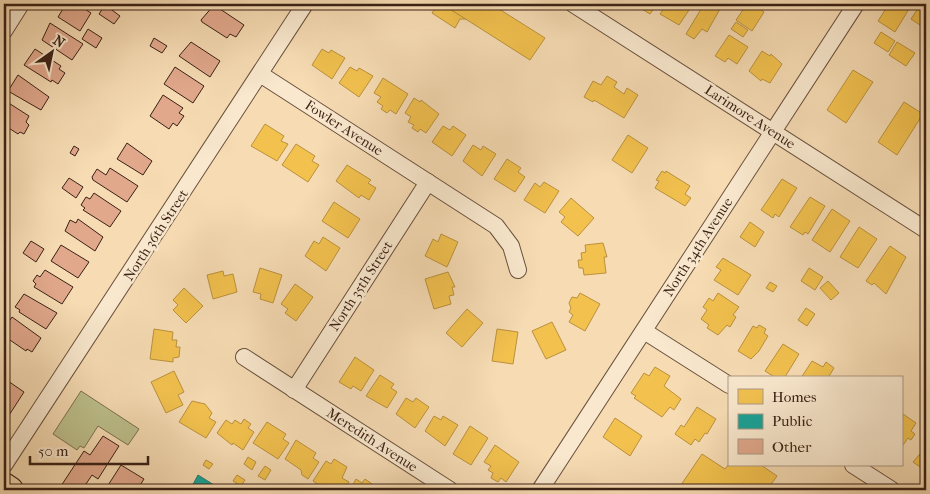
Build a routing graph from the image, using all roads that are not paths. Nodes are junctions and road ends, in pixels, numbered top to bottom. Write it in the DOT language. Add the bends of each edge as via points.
graph roads {
  1 [pos="21,4"];
  2 [pos="305,4"];
  3 [pos="573,4"];
  4 [pos="856,4"];
  5 [pos="4,31"];
  6 [pos="260,74"];
  7 [pos="773,132"];
  8 [pos="428,182"];
  9 [pos="926,230"];
  10 [pos="518,270"];
  11 [pos="644,331"];
  12 [pos="244,357"];
  13 [pos="728,384"];
  14 [pos="294,390"];
  15 [pos="4,465"];
  16 [pos="855,466"];
  17 [pos="4,486"];
  18 [pos="10,490"];
  19 [pos="450,490"];
  20 [pos="540,490"];
  21 [pos="892,490"];
  1 -- 5 [label="street"];
  2 -- 6 [label="street, North 36th Street"];
  3 -- 7 [label="street, Larimore Avenue"];
  4 -- 7 [label="street, North 34th Avenue"];
  6 -- 8 [label="street, Fowler Avenue"];
  6 -- 15 [label="street, North 36th Street"];
  7 -- 9 [label="street, Larimore Avenue"];
  7 -- 11 [label="street, North 34th Avenue"];
  8 -- 10 [label="street, Fowler Avenue" via="496,226 511,246"];
  8 -- 14 [label="street, North 35th Street"];
  11 -- 13 [label="street"];
  11 -- 20 [label="street, North 34th Avenue"];
  12 -- 14 [label="street, Meredith Avenue"];
  14 -- 19 [label="street, Meredith Avenue"];
  16 -- 21 [label="street"];
  17 -- 18 [label="main road"];
}
